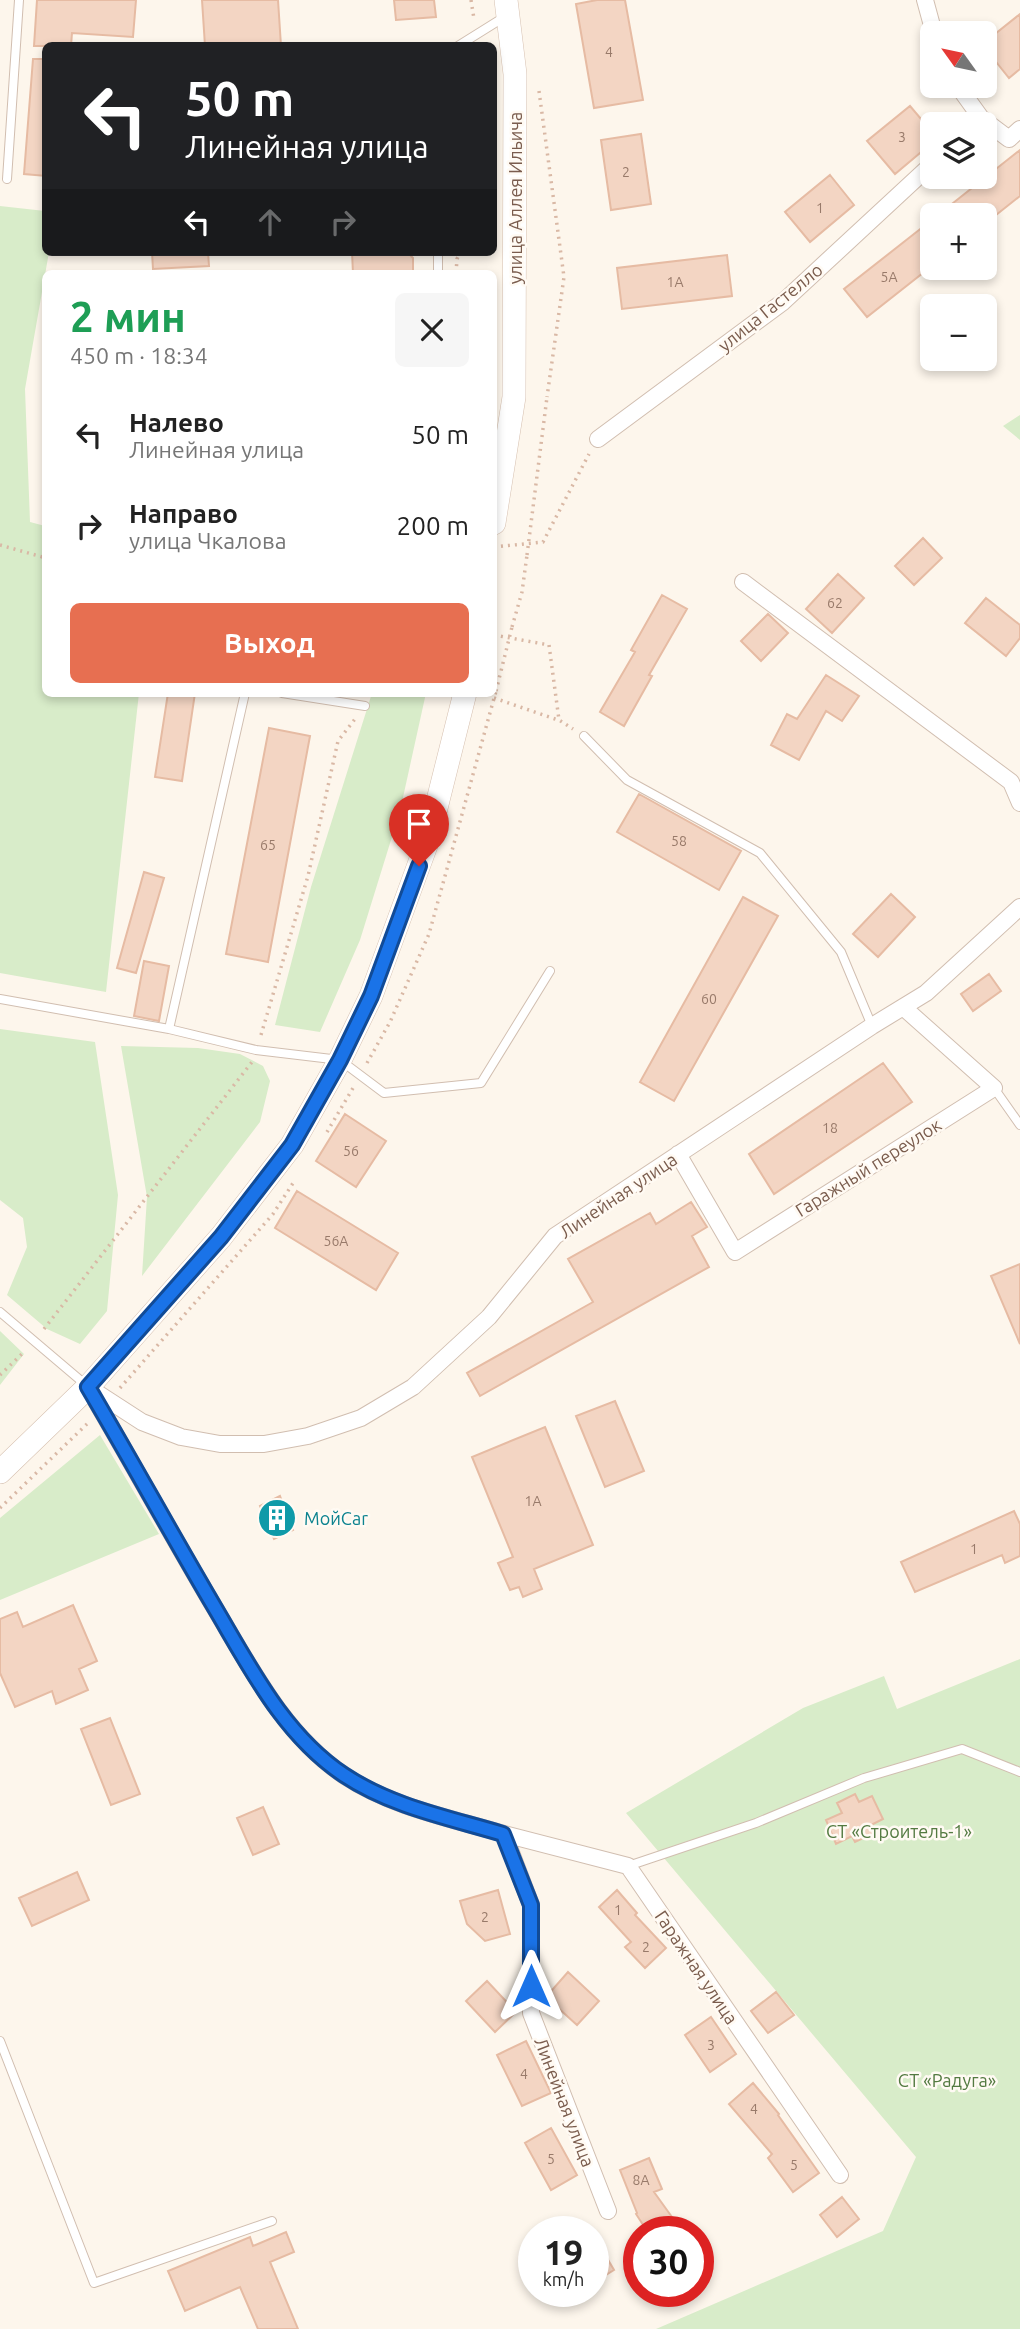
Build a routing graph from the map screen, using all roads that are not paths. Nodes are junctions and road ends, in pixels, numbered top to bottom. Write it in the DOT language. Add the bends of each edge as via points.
graph roads {
  1 [pos="19,0"];
  2 [pos="925,0"];
  3 [pos="507,7"];
  4 [pos="930,21"];
  5 [pos="463,42"];
  6 [pos="1020,129"];
  7 [pos="997,132"];
  8 [pos="920,175"];
  9 [pos="7,178"];
  10 [pos="598,439"];
  11 [pos="497,504"];
  12 [pos="743,582"];
  13 [pos="244,697"];
  14 [pos="308,697"];
  15 [pos="464,697"];
  16 [pos="365,706"];
  17 [pos="583,736"];
  18 [pos="1020,803"];
  19 [pos="1020,907"];
  20 [pos="550,971"];
  21 [pos="0,999"];
  22 [pos="903,1007"];
  23 [pos="872,1026"];
  24 [pos="169,1029"];
  25 [pos="340,1060"];
  26 [pos="994,1088"];
  27 [pos="1020,1125"];
  28 [pos="678,1154"];
  29 [pos="0,1312"];
  30 [pos="88,1387"];
  31 [pos="0,1472"];
  32 [pos="1020,1772"];
  33 [pos="503,1834"];
  34 [pos="628,1866"];
  35 [pos="0,2041"];
  36 [pos="839,2175"];
  37 [pos="608,2211"];
  38 [pos="272,2221"];
  1 -- 9 [label="lane"];
  2 -- 4 [label="street"];
  3 -- 5 [label="lane"];
  3 -- 11 [label="main road, улица Аллея Ильича" via="515,74 514,397"];
  6 -- 7 [label="street" via="1009,139"];
  8 -- 10 [label="street, улица Гастелло" via="783,302"];
  12 -- 18 [label="street" via="1011,782"];
  13 -- 24 [label="lane"];
  14 -- 16 [label="lane"];
  15 -- 25 [label="main road" via="429,840 371,996"];
  17 -- 23 [label="lane" via="627,780 760,853 841,952"];
  19 -- 22 [label="street, Линейная улица" via="926,993"];
  20 -- 25 [label="lane" via="481,1083 384,1093"];
  21 -- 24 [label="lane"];
  22 -- 23 [label="street, Линейная улица"];
  22 -- 26 [label="street"];
  23 -- 28 [label="street, Линейная улица"];
  24 -- 25 [label="lane" via="256,1050"];
  25 -- 30 [label="main road" via="292,1145 221,1237"];
  26 -- 27 [label="lane"];
  26 -- 28 [label="street, Гаражный переулок" via="735,1252"];
  28 -- 30 [label="street, Линейная улица" via="555,1236 489,1317 414,1387 361,1418 308,1436 264,1444 220,1444 181,1437 142,1422"];
  29 -- 30 [label="lane"];
  30 -- 31 [label="main road"];
  30 -- 33 [label="street" via="245,1659 287,1723 312,1751 383,1796"];
  32 -- 34 [label="lane" via="962,1749 864,1778 756,1823"];
  33 -- 34 [label="street"];
  33 -- 37 [label="street, Линейная улица" via="531,1905 531,2013"];
  34 -- 36 [label="street, Гаражная улица"];
  35 -- 38 [label="lane" via="94,2283"];
}
